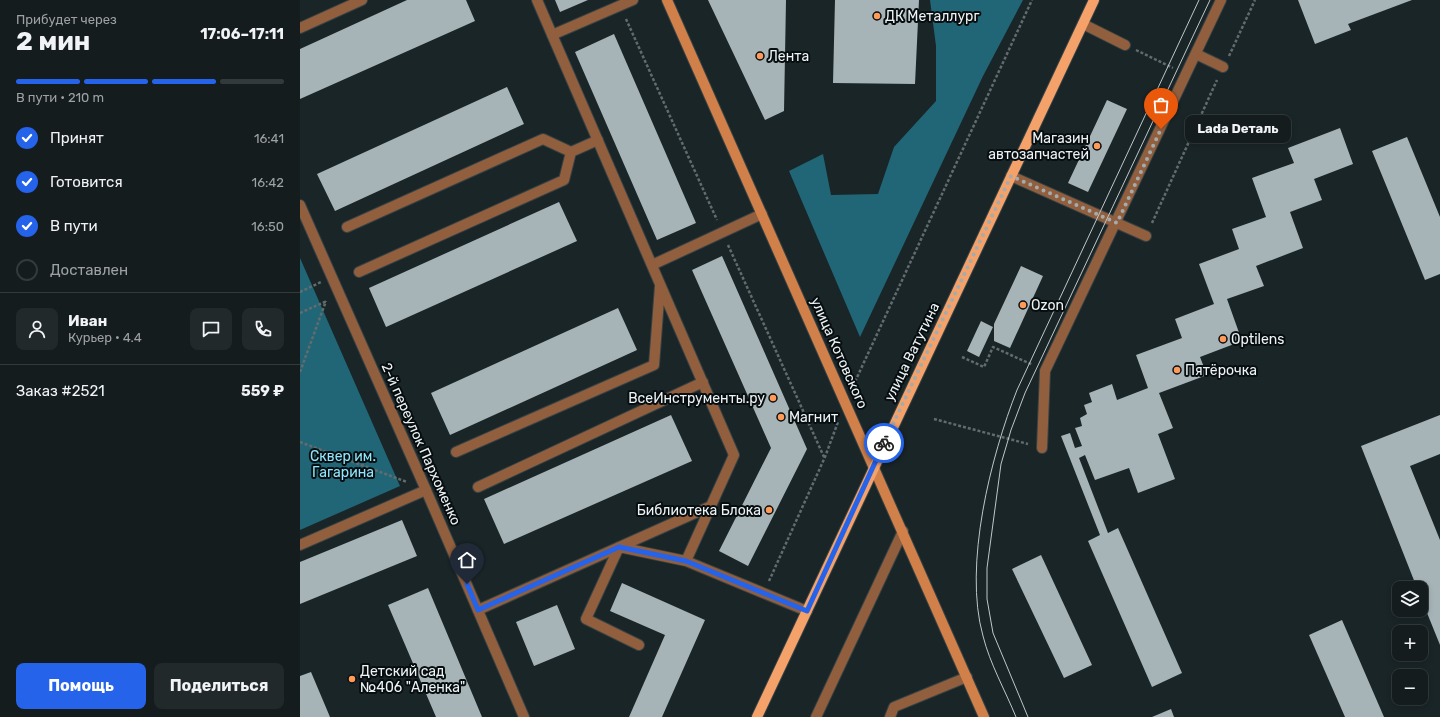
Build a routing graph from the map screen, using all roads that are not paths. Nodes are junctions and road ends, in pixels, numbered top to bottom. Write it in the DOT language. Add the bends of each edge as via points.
graph roads {
  1 [pos="362,0"];
  2 [pos="537,0"];
  3 [pos="633,0"];
  4 [pos="668,0"];
  5 [pos="1094,0"];
  6 [pos="1221,0"];
  7 [pos="1083,24"];
  8 [pos="300,28"];
  9 [pos="552,35"];
  10 [pos="1125,45"];
  11 [pos="1196,54"];
  12 [pos="1224,67"];
  13 [pos="598,140"];
  14 [pos="570,152"];
  15 [pos="1011,176"];
  16 [pos="300,205"];
  17 [pos="762,214"];
  18 [pos="1117,223"];
  19 [pos="347,227"];
  20 [pos="1146,236"];
  21 [pos="652,265"];
  22 [pos="359,272"];
  23 [pos="660,284"];
  24 [pos="702,382"];
  25 [pos="1042,448"];
  26 [pos="456,452"];
  27 [pos="874,465"];
  28 [pos="478,487"];
  29 [pos="426,490"];
  30 [pos="711,506"];
  31 [pos="902,531"];
  32 [pos="300,544"];
  33 [pos="619,547"];
  34 [pos="686,561"];
  35 [pos="478,610"];
  36 [pos="807,611"];
  37 [pos="639,645"];
  38 [pos="967,677"];
  39 [pos="524,717"];
  40 [pos="757,717"];
  41 [pos="816,717"];
  42 [pos="890,717"];
  43 [pos="984,717"];
  1 -- 8 [label="street"];
  2 -- 9 [label="street"];
  3 -- 9 [label="street"];
  4 -- 17 [label="main road, улица Котовского"];
  5 -- 7 [label="main road, улица Ватутина"];
  6 -- 11 [label="street"];
  7 -- 10 [label="street"];
  7 -- 15 [label="main road, улица Ватутина"];
  9 -- 13 [label="street"];
  11 -- 12 [label="street"];
  11 -- 18 [label="street"];
  13 -- 14 [label="street"];
  13 -- 21 [label="street"];
  14 -- 19 [label="street" via="543,139"];
  14 -- 22 [label="street" via="564,180"];
  15 -- 18 [label="street"];
  15 -- 27 [label="main road, улица Ватутина"];
  16 -- 29 [label="street, 2-й переулок Пархоменко"];
  17 -- 21 [label="street"];
  17 -- 27 [label="main road, улица Котовского"];
  18 -- 20 [label="street"];
  18 -- 25 [label="street" via="1045,371"];
  21 -- 23 [label="street"];
  23 -- 24 [label="street"];
  23 -- 26 [label="street" via="654,364"];
  24 -- 28 [label="street"];
  24 -- 30 [label="street" via="734,455"];
  27 -- 31 [label="main road, улица Котовского"];
  27 -- 36 [label="main road, улица Ватутина"];
  29 -- 32 [label="street"];
  29 -- 35 [label="street, 2-й переулок Пархоменко"];
  30 -- 33 [label="street"];
  30 -- 34 [label="street"];
  31 -- 38 [label="main road, улица Котовского"];
  31 -- 41 [label="street"];
  33 -- 34 [label="street"];
  33 -- 35 [label="street"];
  33 -- 37 [label="street" via="586,619"];
  34 -- 36 [label="street"];
  35 -- 39 [label="street, 2-й переулок Пархоменко"];
  36 -- 40 [label="main road, улица Ватутина"];
  38 -- 42 [label="street" via="894,707"];
  38 -- 43 [label="main road, улица Котовского"];
}
